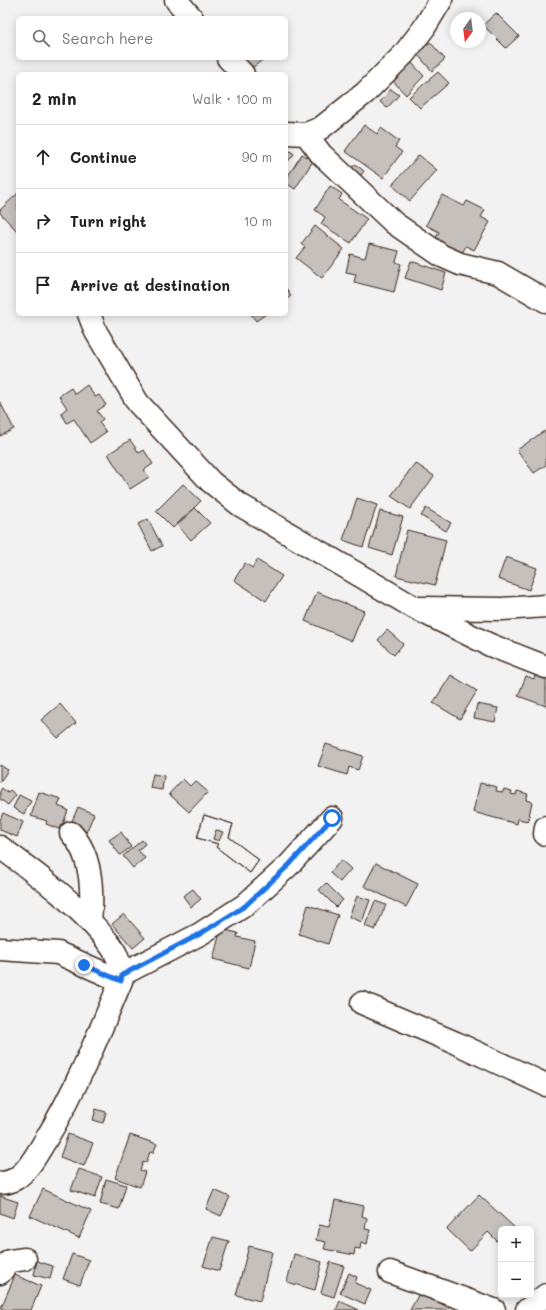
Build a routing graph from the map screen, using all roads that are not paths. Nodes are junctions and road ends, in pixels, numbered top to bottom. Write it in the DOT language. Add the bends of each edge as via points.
graph roads {
  1 [pos="176,0"];
  2 [pos="441,0"];
  3 [pos="190,16"];
  4 [pos="230,60"];
  5 [pos="241,72"];
  6 [pos="296,134"];
  7 [pos="546,301"];
  8 [pos="90,316"];
  9 [pos="546,606"];
  10 [pos="415,608"];
  11 [pos="546,666"];
  12 [pos="332,818"];
  13 [pos="71,833"];
  14 [pos="0,847"];
  15 [pos="90,922"];
  16 [pos="0,949"];
  17 [pos="121,978"];
  18 [pos="362,1003"];
  19 [pos="546,1085"];
  20 [pos="0,1183"];
  21 [pos="25,1259"];
  22 [pos="390,1272"];
  23 [pos="0,1273"];
  24 [pos="546,1296"];
  25 [pos="494,1310"];
  26 [pos="527,1310"];
  1 -- 3 [label="street"];
  2 -- 6 [label="street" via="420,33 389,71 321,128"];
  4 -- 5 [label="street"];
  6 -- 7 [label="street" via="321,154 394,223 442,256 460,264 498,273"];
  8 -- 10 [label="street" via="96,332 138,403 211,482 240,505"];
  9 -- 10 [label="street" via="502,609"];
  10 -- 11 [label="street" via="490,645"];
  12 -- 17 [label="street" via="289,865 245,906"];
  13 -- 15 [label="street" via="83,851 90,873"];
  14 -- 15 [label="street"];
  15 -- 17 [label="street" via="112,947"];
  16 -- 17 [label="street" via="58,953"];
  17 -- 20 [label="street" via="88,1060 34,1159 15,1179"];
  18 -- 19 [label="street"];
  21 -- 23 [label="street" via="10,1261"];
  22 -- 25 [label="street"];
  24 -- 26 [label="street"];
}
